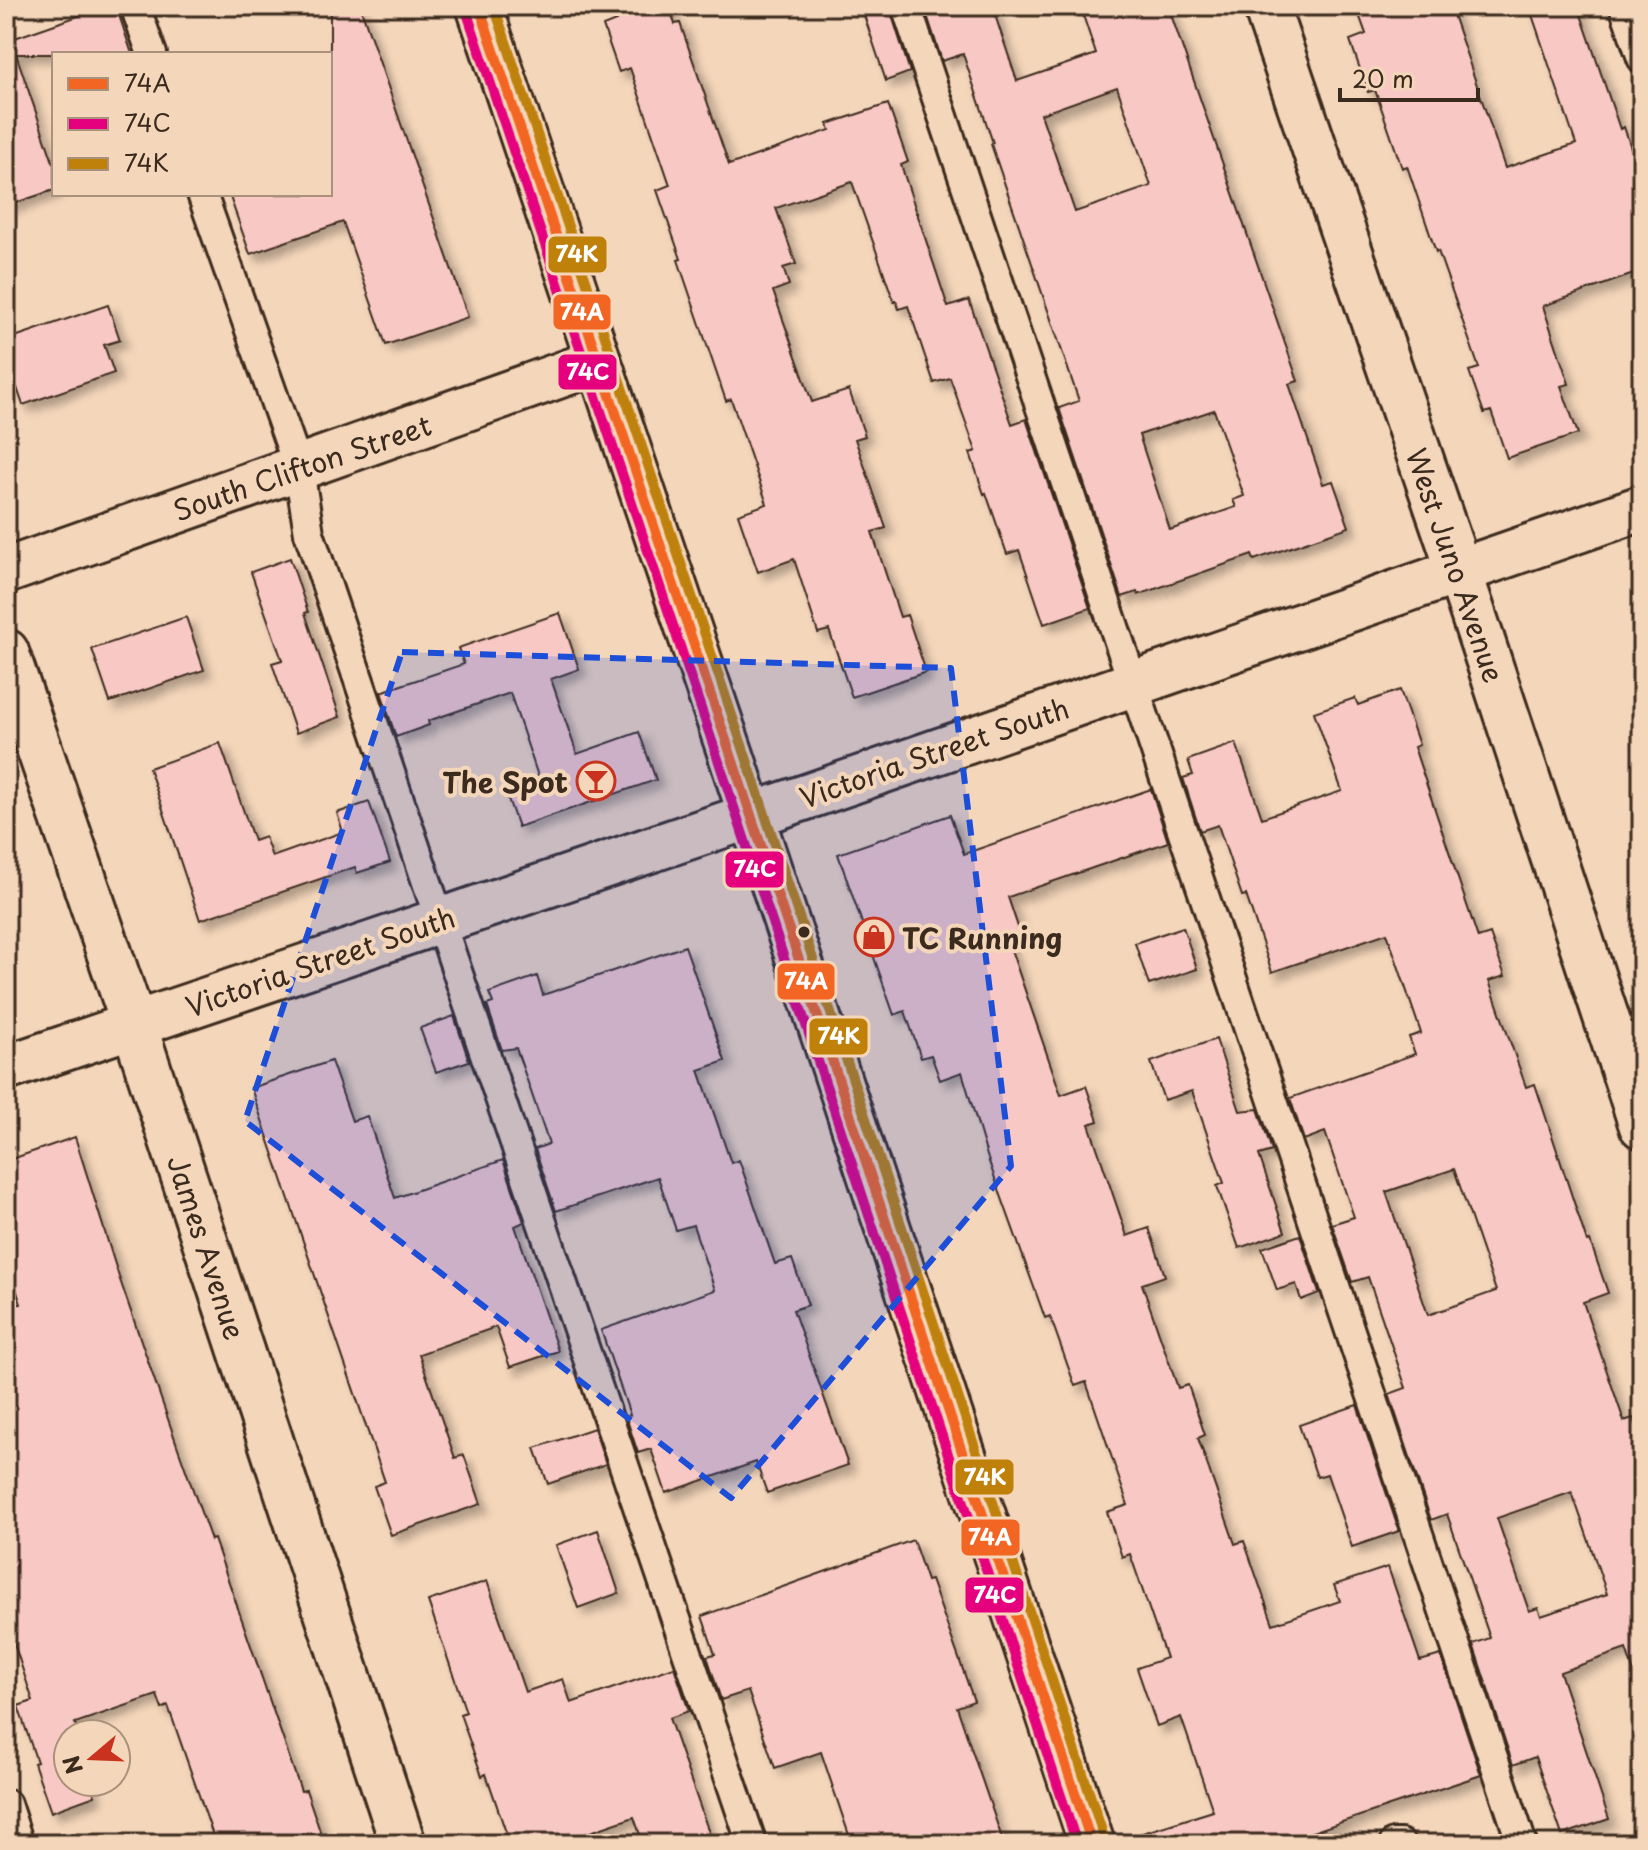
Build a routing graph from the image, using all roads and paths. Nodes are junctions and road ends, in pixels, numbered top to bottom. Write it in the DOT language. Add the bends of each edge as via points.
graph roads {
  1 [pos="135,6"];
  2 [pos="479,6"];
  3 [pos="906,6"];
  4 [pos="1266,6"];
  5 [pos="1624,6"];
  6 [pos="151,52"];
  7 [pos="1642,58"];
  8 [pos="203,196"];
  9 [pos="597,362"];
  10 [pos="299,469"];
  11 [pos="1642,508"];
  12 [pos="6,571"];
  13 [pos="1459,571"];
  14 [pos="6,652"];
  15 [pos="1133,683"];
  16 [pos="751,815"];
  17 [pos="441,920"];
  18 [pos="134,1025"];
  19 [pos="6,1068"];
  20 [pos="1642,1126"];
  21 [pos="6,1804"];
  22 [pos="19,1844"];
  23 [pos="403,1844"];
  24 [pos="752,1844"];
  25 [pos="1092,1844"];
  26 [pos="1522,1844"];
  1 -- 6 [label="lane"];
  2 -- 9 [label="street"];
  3 -- 15 [label="lane"];
  4 -- 13 [label="street, West Juno Avenue"];
  5 -- 7 [label="lane"];
  8 -- 10 [label="lane"];
  9 -- 10 [label="street, South Clifton Street"];
  9 -- 16 [label="street"];
  10 -- 12 [label="street, South Clifton Street"];
  10 -- 17 [label="lane" via="309,533"];
  11 -- 13 [label="street, Victoria Street South"];
  13 -- 15 [label="street, Victoria Street South"];
  13 -- 20 [label="street, West Juno Avenue"];
  14 -- 18 [label="street, James Avenue"];
  15 -- 16 [label="street, Victoria Street South"];
  15 -- 26 [label="lane"];
  16 -- 17 [label="street, Victoria Street South"];
  16 -- 25 [label="street"];
  17 -- 18 [label="street, Victoria Street South"];
  17 -- 24 [label="lane"];
  18 -- 19 [label="street, Victoria Street South"];
  18 -- 23 [label="street, James Avenue"];
  21 -- 22 [label="lane"];
}
